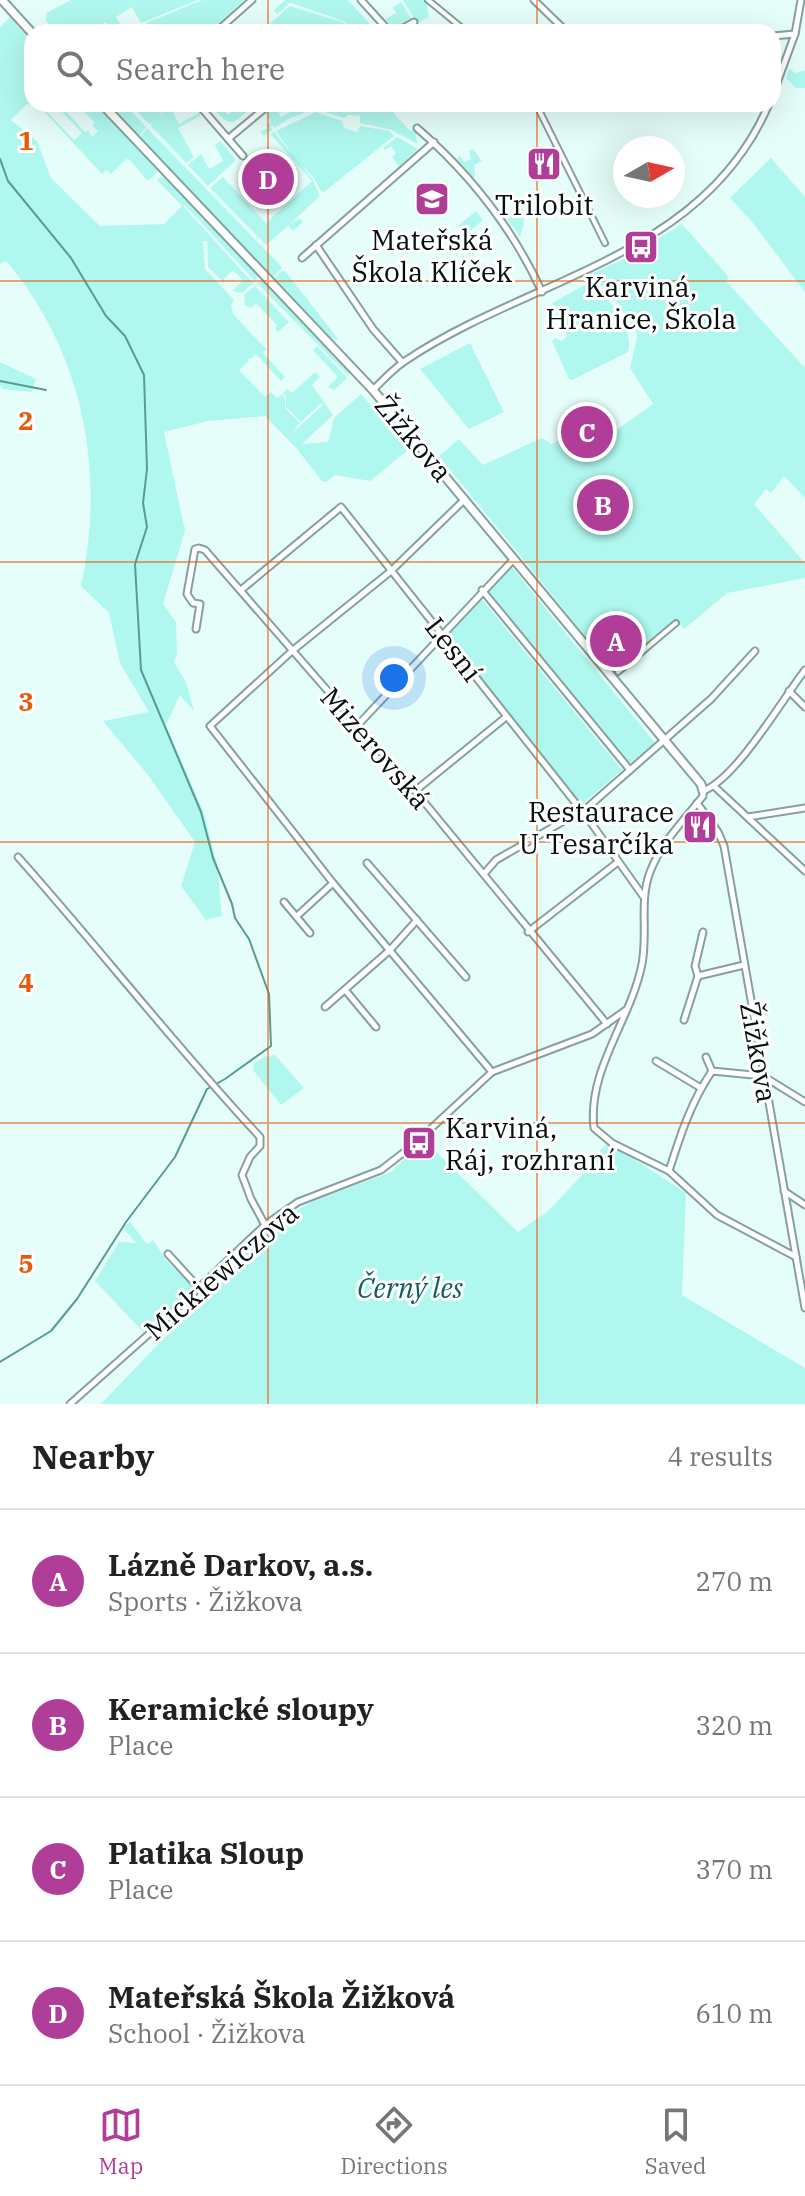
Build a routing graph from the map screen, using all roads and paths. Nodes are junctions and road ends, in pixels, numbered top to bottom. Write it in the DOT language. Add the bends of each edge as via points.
graph roads {
  1 [pos="2,0"];
  2 [pos="8,0"];
  3 [pos="252,0"];
  4 [pos="361,0"];
  5 [pos="428,0"];
  6 [pos="534,0"];
  7 [pos="801,0"];
  8 [pos="414,22"];
  9 [pos="27,24"];
  10 [pos="28,24"];
  11 [pos="225,24"];
  12 [pos="383,24"];
  13 [pos="410,24"];
  14 [pos="457,24"];
  15 [pos="559,24"];
  16 [pos="795,34"];
  17 [pos="781,35"];
  18 [pos="781,72"];
  19 [pos="110,112"];
  20 [pos="205,112"];
  21 [pos="260,112"];
  22 [pos="540,112"];
  23 [pos="765,112"];
  24 [pos="417,128"];
  25 [pos="228,139"];
  26 [pos="434,142"];
  27 [pos="243,156"];
  28 [pos="605,243"];
  29 [pos="316,245"];
  30 [pos="302,258"];
  31 [pos="542,292"];
  32 [pos="402,362"];
  33 [pos="373,390"];
  34 [pos="466,499"];
  35 [pos="515,558"];
  36 [pos="391,571"];
  37 [pos="241,590"];
  38 [pos="482,590"];
  39 [pos="676,623"];
  40 [pos="196,629"];
  41 [pos="442,633"];
  42 [pos="292,651"];
  43 [pos="755,651"];
  44 [pos="805,670"];
  45 [pos="618,672"];
  46 [pos="789,691"];
  47 [pos="805,707"];
  48 [pos="506,717"];
  49 [pos="356,727"];
  50 [pos="664,740"];
  51 [pos="630,770"];
  52 [pos="715,787"];
  53 [pos="415,791"];
  54 [pos="703,791"];
  55 [pos="697,803"];
  56 [pos="805,808"];
  57 [pos="581,812"];
  58 [pos="748,817"];
  59 [pos="18,857"];
  60 [pos="618,862"];
  61 [pos="367,863"];
  62 [pos="805,871"];
  63 [pos="484,874"];
  64 [pos="333,883"];
  65 [pos="644,897"];
  66 [pos="284,902"];
  67 [pos="297,916"];
  68 [pos="417,920"];
  69 [pos="528,932"];
  70 [pos="703,932"];
  71 [pos="310,933"];
  72 [pos="390,950"];
  73 [pos="744,965"];
  74 [pos="698,976"];
  75 [pos="466,977"];
  76 [pos="346,991"];
  77 [pos="325,1007"];
  78 [pos="627,1010"];
  79 [pos="684,1020"];
  80 [pos="607,1024"];
  81 [pos="376,1027"];
  82 [pos="706,1057"];
  83 [pos="656,1061"];
  84 [pos="712,1071"];
  85 [pos="492,1072"];
  86 [pos="763,1076"];
  87 [pos="701,1088"];
  88 [pos="805,1102"];
  89 [pos="669,1171"];
  90 [pos="784,1191"];
  91 [pos="805,1205"];
  92 [pos="265,1225"];
  93 [pos="168,1254"];
  94 [pos="796,1257"];
  95 [pos="199,1288"];
  96 [pos="805,1308"];
  97 [pos="70,1404"];
  1 -- 9 [label="street"];
  2 -- 10 [label="street"];
  3 -- 11 [label="street"];
  4 -- 12 [label="street"];
  5 -- 14 [label="street"];
  6 -- 15 [label="street"];
  7 -- 16 [label="street"];
  8 -- 13 [label="street"];
  16 -- 17 [label="street"];
  16 -- 18 [label="street"];
  19 -- 33 [label="street, Žižkova"];
  20 -- 25 [label="street"];
  21 -- 25 [label="street"];
  22 -- 28 [label="street"];
  23 -- 31 [label="street" via="745,148 681,215 641,243"];
  24 -- 26 [label="street"];
  25 -- 27 [label="street"];
  26 -- 29 [label="street"];
  26 -- 31 [label="street" via="500,217"];
  29 -- 30 [label="street"];
  29 -- 32 [label="street, Žižkova"];
  31 -- 32 [label="street"];
  32 -- 33 [label="street"];
  33 -- 34 [label="street, Žižkova"];
  34 -- 35 [label="street, Žižkova"];
  34 -- 36 [label="street"];
  35 -- 38 [label="street"];
  35 -- 50 [label="street, Žižkova"];
  36 -- 37 [label="street, Lesní" via="341,507"];
  36 -- 41 [label="street, Lesní"];
  36 -- 42 [label="street"];
  37 -- 40 [label="street, Mizerovská" via="205,550 195,549 187,594 200,604"];
  37 -- 42 [label="street, Mizerovská"];
  38 -- 41 [label="street"];
  38 -- 51 [label="street"];
  39 -- 45 [label="street"];
  41 -- 48 [label="street, Lesní"];
  41 -- 49 [label="street"];
  42 -- 49 [label="street, Mizerovská"];
  42 -- 64 [label="street" via="210,726"];
  43 -- 50 [label="street"];
  44 -- 46 [label="street"];
  46 -- 47 [label="street"];
  46 -- 52 [label="street"];
  48 -- 53 [label="street"];
  48 -- 57 [label="street, Lesní"];
  49 -- 53 [label="street, Mizerovská"];
  50 -- 51 [label="street"];
  50 -- 54 [label="street, Žižkova"];
  51 -- 57 [label="street"];
  52 -- 54 [label="street"];
  52 -- 58 [label="street"];
  53 -- 63 [label="street, Mizerovská"];
  54 -- 55 [label="street"];
  55 -- 65 [label="street" via="659,852"];
  55 -- 73 [label="street, Žižkova" via="724,846"];
  56 -- 58 [label="street"];
  57 -- 60 [label="street, Lesní"];
  57 -- 63 [label="street" via="496,860"];
  58 -- 62 [label="street"];
  59 -- 92 [label="street" via="260,1137 242,1175"];
  60 -- 65 [label="street, Lesní"];
  60 -- 69 [label="street"];
  61 -- 68 [label="street"];
  63 -- 69 [label="street, Mizerovská"];
  64 -- 67 [label="street"];
  64 -- 72 [label="street"];
  65 -- 78 [label="street" via="642,964"];
  66 -- 67 [label="street"];
  67 -- 71 [label="street"];
  68 -- 72 [label="street"];
  68 -- 75 [label="street"];
  69 -- 80 [label="street, Mizerovská"];
  70 -- 74 [label="street" via="695,966"];
  72 -- 76 [label="street"];
  72 -- 85 [label="street"];
  73 -- 74 [label="street"];
  73 -- 86 [label="street, Žižkova"];
  74 -- 79 [label="street"];
  76 -- 77 [label="street"];
  76 -- 81 [label="street"];
  78 -- 80 [label="street, Mickiewiczova"];
  78 -- 89 [label="street" via="595,1091 594,1128 612,1143"];
  80 -- 85 [label="street, Mickiewiczova"];
  82 -- 84 [label="street"];
  83 -- 87 [label="street"];
  84 -- 86 [label="street"];
  84 -- 87 [label="street"];
  85 -- 92 [label="street, Mickiewiczova" via="381,1170 298,1202"];
  86 -- 88 [label="street"];
  86 -- 90 [label="street, Žižkova"];
  87 -- 89 [label="street"];
  89 -- 94 [label="street" via="717,1215"];
  90 -- 91 [label="street"];
  90 -- 94 [label="street, Žižkova"];
  92 -- 95 [label="street, Mickiewiczova"];
  93 -- 95 [label="street"];
  94 -- 96 [label="street, Žižkova"];
  95 -- 97 [label="street, Mickiewiczova"];
}
